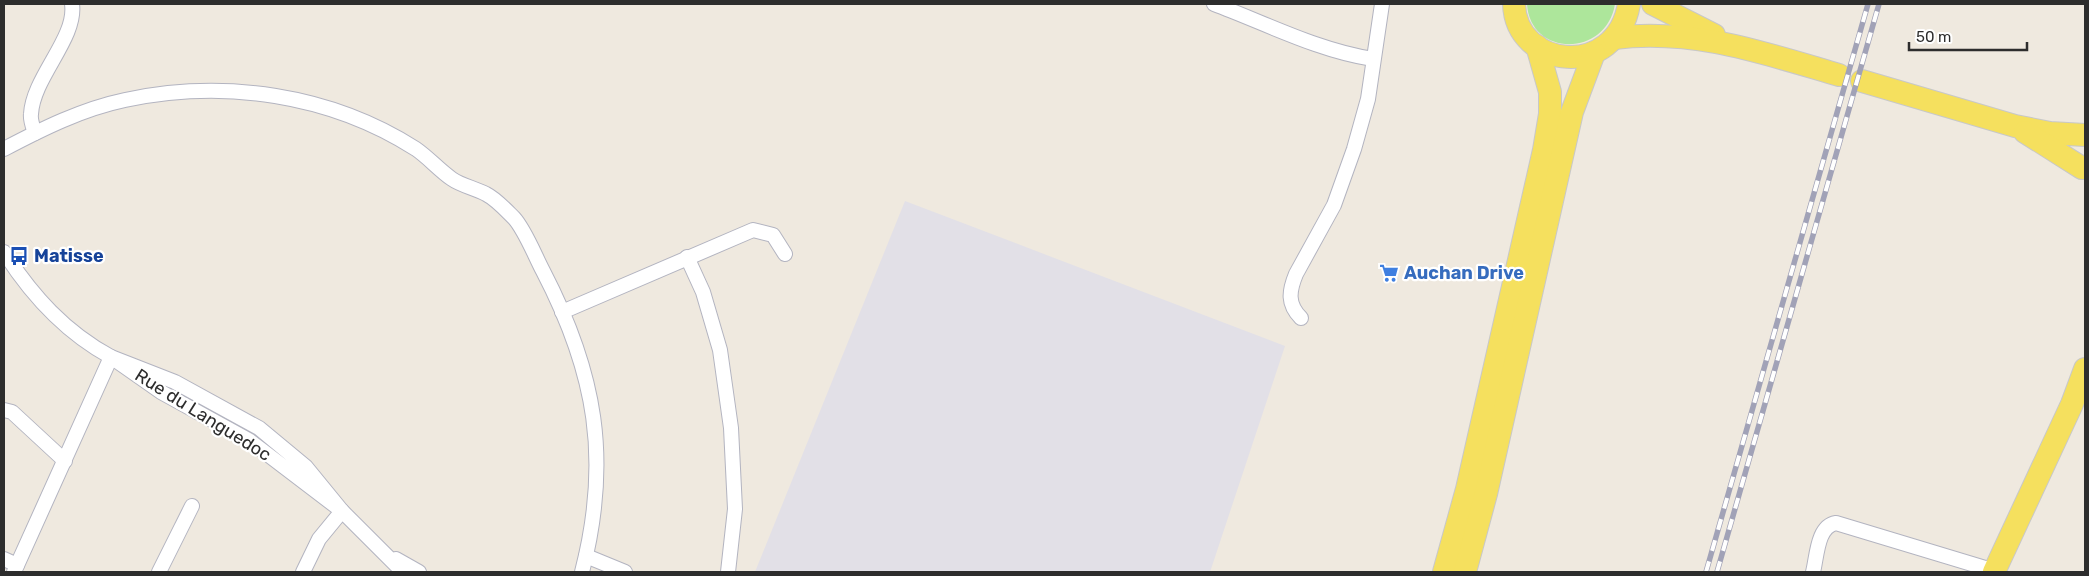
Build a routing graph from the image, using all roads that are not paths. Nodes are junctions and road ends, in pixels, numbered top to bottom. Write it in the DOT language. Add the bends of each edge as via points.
graph roads {
  1 [pos="72,4"];
  2 [pos="1214,4"];
  3 [pos="1382,4"];
  4 [pos="1514,4"];
  5 [pos="1629,4"];
  6 [pos="1654,4"];
  7 [pos="1614,38"];
  8 [pos="1537,46"];
  9 [pos="1738,46"];
  10 [pos="1594,53"];
  11 [pos="1373,59"];
  12 [pos="1839,74"];
  13 [pos="1862,81"];
  14 [pos="2016,126"];
  15 [pos="35,133"];
  16 [pos="2085,135"];
  17 [pos="2085,144"];
  18 [pos="4,149"];
  19 [pos="2084,173"];
  20 [pos="4,252"];
  21 [pos="785,254"];
  22 [pos="687,257"];
  23 [pos="562,312"];
  24 [pos="1301,318"];
  25 [pos="111,357"];
  26 [pos="2085,369"];
  27 [pos="4,410"];
  28 [pos="64,461"];
  29 [pos="192,506"];
  30 [pos="342,511"];
  31 [pos="383,551"];
  32 [pos="586,556"];
  33 [pos="4,559"];
  34 [pos="16,569"];
  35 [pos="159,572"];
  36 [pos="303,572"];
  37 [pos="402,572"];
  38 [pos="418,572"];
  39 [pos="582,572"];
  40 [pos="625,572"];
  41 [pos="728,572"];
  42 [pos="1444,572"];
  43 [pos="1465,572"];
  44 [pos="1813,572"];
  45 [pos="1995,572"];
  1 -- 15 [label="street" via="66,34 34,100 30,115"];
  2 -- 11 [label="street" via="1351,56"];
  3 -- 11 [label="street"];
  4 -- 8 [label="main road" via="1518,23"];
  5 -- 7 [label="main road" via="1622,28"];
  6 -- 9 [label="main road"];
  7 -- 9 [label="main road" via="1666,35"];
  7 -- 10 [label="main road"];
  8 -- 10 [label="main road" via="1559,56"];
  8 -- 42 [label="main road" via="1550,92 1544,150 1467,489"];
  9 -- 12 [label="main road"];
  10 -- 43 [label="main road" via="1570,120 1486,494"];
  11 -- 24 [label="street" via="1368,99 1343,183 1291,286 1291,305"];
  13 -- 14 [label="main road"];
  14 -- 16 [label="main road" via="2050,133"];
  14 -- 19 [label="main road"];
  15 -- 18 [label="street"];
  15 -- 23 [label="street" via="123,100 174,92 223,90 275,95 326,107 372,126 416,150 453,180 488,195 516,220"];
  17 -- 19 [label="main road" via="2081,159"];
  20 -- 25 [label="street, Rue du Languedoc" via="19,275 58,320"];
  21 -- 22 [label="street" via="773,235 753,230"];
  22 -- 23 [label="street"];
  22 -- 41 [label="street" via="703,292 720,350 729,418 735,509"];
  23 -- 32 [label="street" via="579,353 591,400 597,452 596,494"];
  25 -- 28 [label="street"];
  25 -- 30 [label="street, Rue du Languedoc" via="175,382 259,428 306,467"];
  26 -- 45 [label="main road"];
  27 -- 28 [label="street" via="12,412"];
  28 -- 34 [label="street"];
  29 -- 35 [label="street"];
  30 -- 31 [label="street, Rue du Languedoc"];
  30 -- 36 [label="street" via="319,539"];
  31 -- 37 [label="street, Rue du Languedoc"];
  31 -- 38 [label="street, Rue du Languedoc"];
  32 -- 39 [label="street"];
  32 -- 40 [label="street"];
  33 -- 34 [label="street"];
  44 -- 45 [label="street" via="1822,533 1830,524 1836,523"];
}
